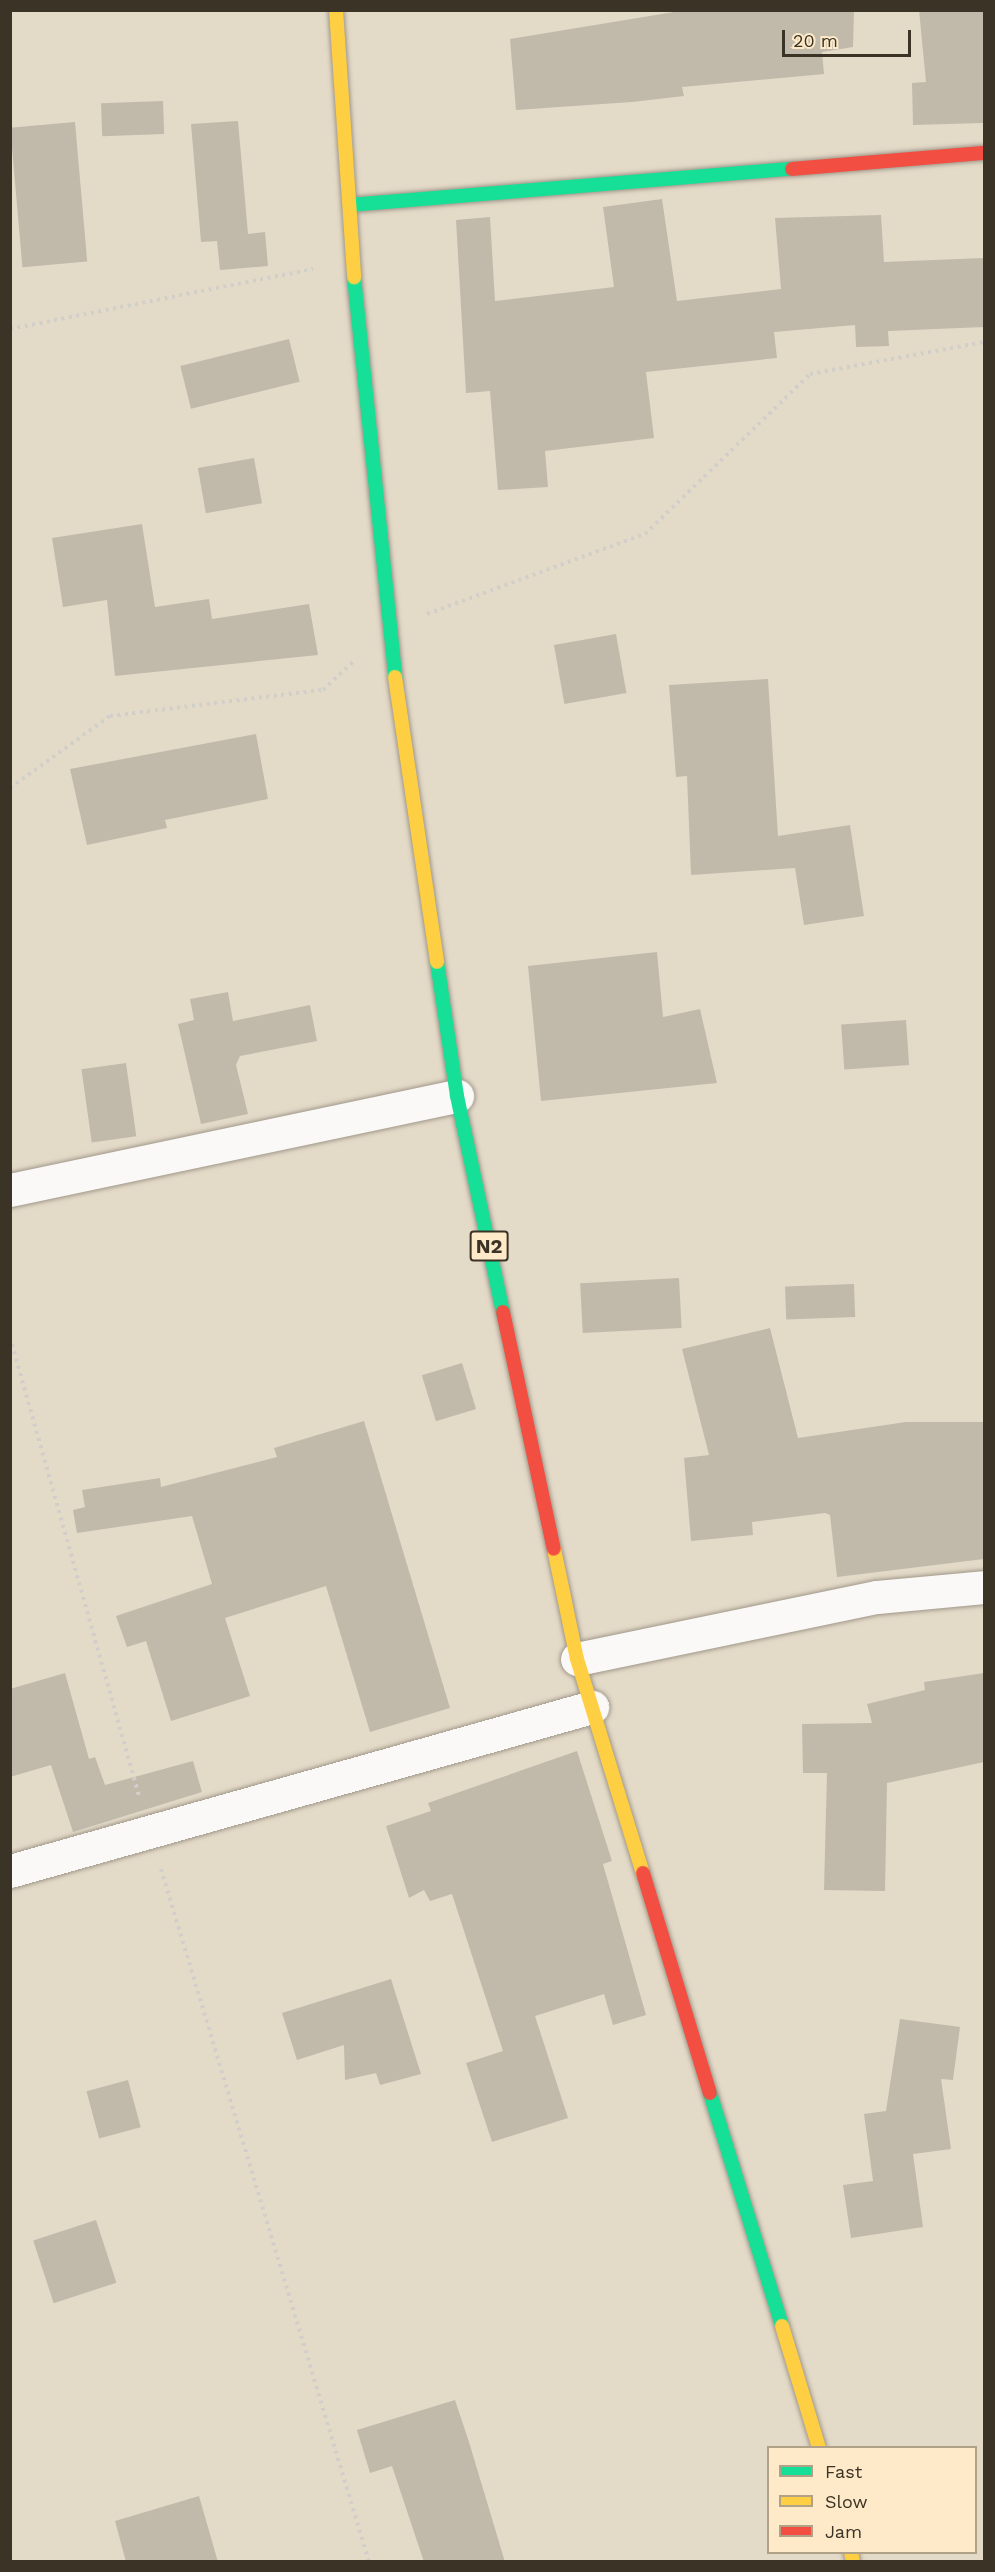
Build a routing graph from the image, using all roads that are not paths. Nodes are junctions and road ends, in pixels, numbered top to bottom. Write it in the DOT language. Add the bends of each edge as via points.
graph roads {
  1 [pos="336,10"];
  2 [pos="984,153"];
  3 [pos="350,205"];
  4 [pos="457,1096"];
  5 [pos="10,1190"];
  6 [pos="984,1587"];
  7 [pos="577,1659"];
  8 [pos="592,1707"];
  9 [pos="10,1871"];
  10 [pos="818,2446"];
  1 -- 3 [label="main road, N2"];
  2 -- 3 [label="main road"];
  3 -- 4 [label="main road, N2" via="352,261 388,628"];
  4 -- 5 [label="street"];
  4 -- 7 [label="main road, N2"];
  6 -- 7 [label="street" via="877,1597"];
  7 -- 8 [label="main road, N2"];
  8 -- 9 [label="street"];
  8 -- 10 [label="main road, N2"];
}
